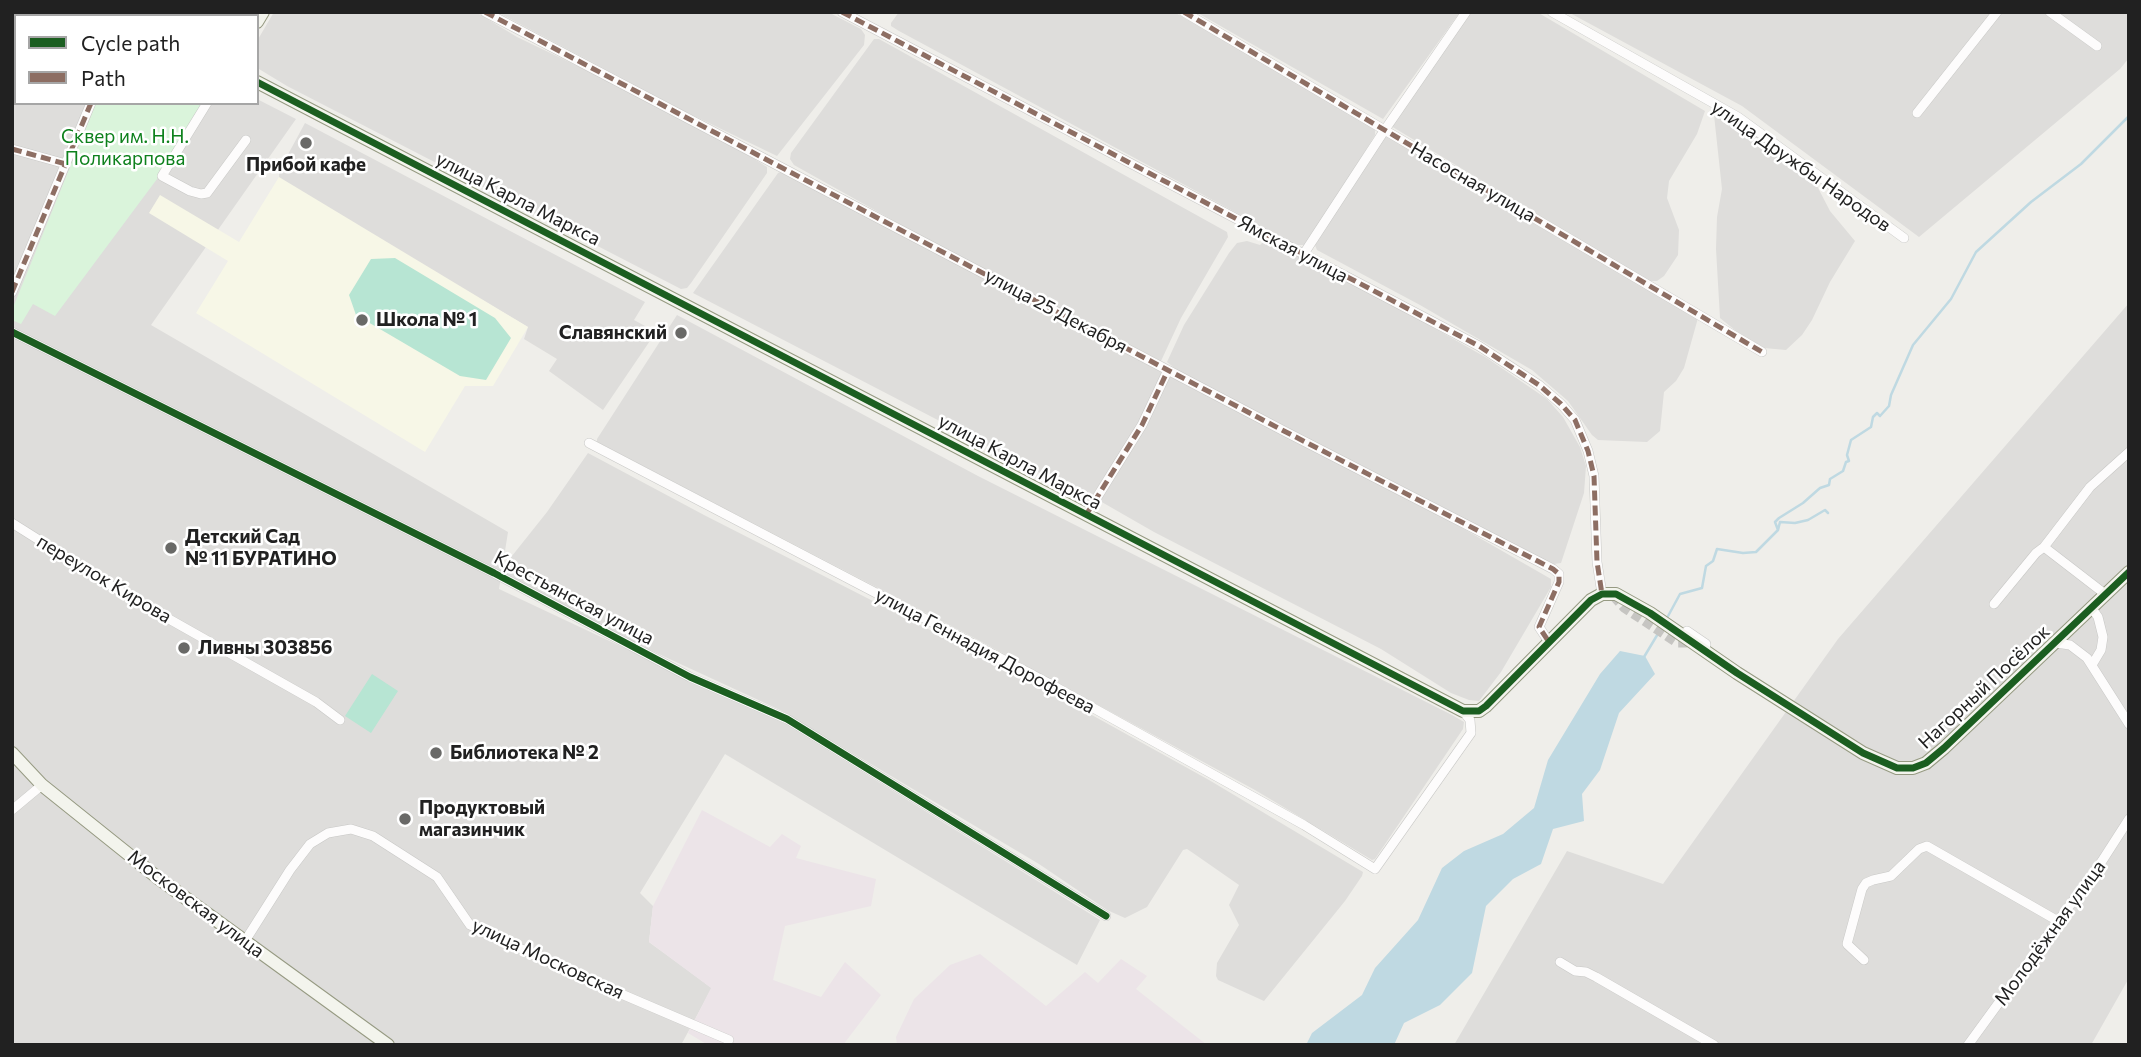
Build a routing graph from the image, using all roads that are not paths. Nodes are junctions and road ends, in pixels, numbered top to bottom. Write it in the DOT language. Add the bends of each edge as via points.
graph roads {
  1 [pos="485,12"];
  2 [pos="842,12"];
  3 [pos="1184,12"];
  4 [pos="1465,12"];
  5 [pos="1552,12"];
  6 [pos="1997,12"];
  7 [pos="2054,13"];
  8 [pos="2096,46"];
  9 [pos="259,83"];
  10 [pos="90,105"];
  11 [pos="206,105"];
  12 [pos="1917,113"];
  13 [pos="1384,131"];
  14 [pos="246,140"];
  15 [pos="12,149"];
  16 [pos="66,163"];
  17 [pos="1904,238"];
  18 [pos="1303,255"];
  19 [pos="12,292"];
  20 [pos="12,332"];
  21 [pos="1762,352"];
  22 [pos="1168,370"];
  23 [pos="589,443"];
  24 [pos="2129,452"];
  25 [pos="1086,514"];
  26 [pos="12,523"];
  27 [pos="2044,547"];
  28 [pos="2129,572"];
  29 [pos="1602,594"];
  30 [pos="2105,594"];
  31 [pos="1994,604"];
  32 [pos="2091,607"];
  33 [pos="1549,642"];
  34 [pos="2056,643"];
  35 [pos="2092,665"];
  36 [pos="1464,711"];
  37 [pos="340,720"];
  38 [pos="2129,724"];
  39 [pos="12,753"];
  40 [pos="42,785"];
  41 [pos="12,810"];
  42 [pos="2129,819"];
  43 [pos="1106,916"];
  44 [pos="2058,921"];
  45 [pos="245,941"];
  46 [pos="1864,960"];
  47 [pos="1560,962"];
  48 [pos="729,1040"];
  49 [pos="388,1045"];
  50 [pos="1714,1045"];
  51 [pos="1968,1045"];
  1 -- 22 [label="street, улица 25 Декабря"];
  2 -- 18 [label="street, Ямская улица"];
  3 -- 13 [label="street, Насосная улица"];
  4 -- 13 [label="street"];
  5 -- 17 [label="street, улица Дружбы Народов" via="1738,117"];
  6 -- 12 [label="street"];
  7 -- 8 [label="street"];
  9 -- 25 [label="street, улица Карла Маркса"];
  10 -- 16 [label="street"];
  11 -- 14 [label="street" via="162,176 190,191 207,193"];
  13 -- 18 [label="street"];
  13 -- 21 [label="street, Насосная улица"];
  15 -- 16 [label="street"];
  16 -- 19 [label="street"];
  18 -- 29 [label="street, Ямская улица" via="1479,346 1562,404 1580,429 1594,476"];
  20 -- 43 [label="street, Крестьянская улица" via="494,573 690,677 787,719"];
  22 -- 25 [label="street" via="1142,425"];
  22 -- 33 [label="street, улица 25 Декабря" via="1556,571 1559,582 1539,627"];
  23 -- 36 [label="street, улица Геннадия Дорофеева" via="1052,685 1375,869 1471,733"];
  24 -- 27 [label="street" via="2090,487"];
  25 -- 36 [label="street, улица Карла Маркса"];
  26 -- 37 [label="street, переулок Кирова"];
  27 -- 30 [label="street"];
  27 -- 31 [label="street"];
  28 -- 30 [label="street, Нагорный Посёлок"];
  29 -- 33 [label="street" via="1581,608"];
  29 -- 34 [label="street, Нагорный Посёлок" via="1616,594 1650,613 1863,753 1897,768 1926,763 1939,753"];
  30 -- 32 [label="street, Нагорный Посёлок"];
  32 -- 34 [label="street, Нагорный Посёлок"];
  32 -- 35 [label="street" via="2103,637"];
  33 -- 36 [label="street" via="1486,706"];
  34 -- 35 [label="street" via="2074,647"];
  35 -- 38 [label="street"];
  39 -- 40 [label="street, Московская улица"];
  40 -- 41 [label="street"];
  40 -- 45 [label="street, Московская улица"];
  42 -- 44 [label="street, Молодёжная улица"];
  44 -- 46 [label="street" via="1927,846 1891,876 1866,883 1862,889 1847,944"];
  44 -- 51 [label="street, Молодёжная улица"];
  45 -- 48 [label="street, улица Московская" via="310,844 328,833 351,829 373,836 437,877 470,925"];
  45 -- 49 [label="street, Московская улица"];
  47 -- 50 [label="street" via="1596,976"];
}
